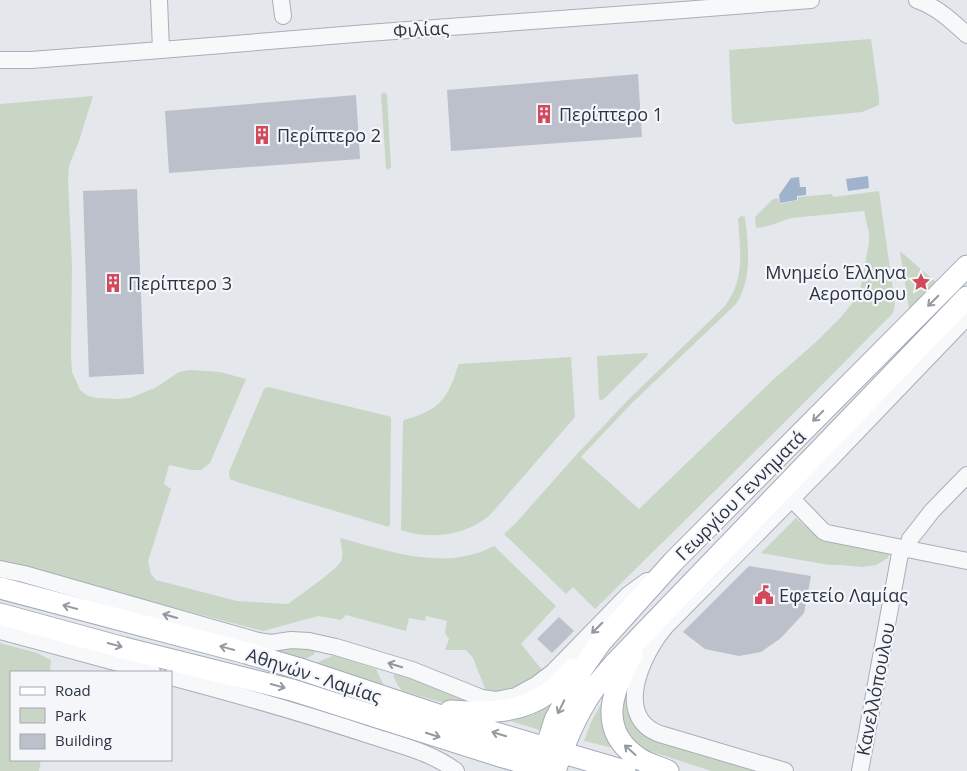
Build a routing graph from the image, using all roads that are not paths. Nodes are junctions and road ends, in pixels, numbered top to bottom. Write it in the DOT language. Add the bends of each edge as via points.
graph roads {
  1 [pos="159,0"];
  2 [pos="811,0"];
  3 [pos="917,0"];
  4 [pos="932,4"];
  5 [pos="967,35"];
  6 [pos="0,49"];
  7 [pos="161,50"];
  8 [pos="0,60"];
  9 [pos="31,60"];
  10 [pos="967,266"];
  11 [pos="967,297"];
  12 [pos="967,317"];
  13 [pos="967,475"];
  14 [pos="791,498"];
  15 [pos="904,549"];
  16 [pos="967,561"];
  17 [pos="673,562"];
  18 [pos="0,569"];
  19 [pos="0,588"];
  20 [pos="0,614"];
  21 [pos="651,625"];
  22 [pos="0,631"];
  23 [pos="601,642"];
  24 [pos="148,671"];
  25 [pos="172,677"];
  26 [pos="423,710"];
  27 [pos="549,763"];
  28 [pos="456,771"];
  29 [pos="625,771"];
  30 [pos="668,771"];
  31 [pos="785,771"];
  32 [pos="860,771"];
  1 -- 7 [label="street"];
  2 -- 7 [label="street, Φιλίας"];
  3 -- 4 [label="street"];
  4 -- 5 [label="street"];
  6 -- 9 [label="street, Φιλίας"];
  7 -- 9 [label="street, Φιλίας"];
  8 -- 9 [label="street, Φιλίας"];
  10 -- 17 [label="main road, Γεωργίου Γεννηματά, one-way"];
  11 -- 21 [label="main road, Γεωργίου Γεννηματά"];
  12 -- 14 [label="street"];
  13 -- 15 [label="street, Κανελλόπουλου" via="927,517"];
  14 -- 15 [label="street" via="825,532"];
  14 -- 31 [label="street" via="658,635 639,675 634,702 639,718 653,731"];
  15 -- 16 [label="street"];
  15 -- 32 [label="street, Κανελλόπουλου"];
  17 -- 18 [label="street, one-way" via="628,596 553,672 516,696 496,700 482,698 412,670 336,647 309,641 258,641"];
  17 -- 23 [label="main road, Γεωργίου Γεννηματά"];
  26 -- 19 [label="main road, Αθηνών - Λαμίας, one-way" via="246,653"];
  20 -- 27 [label="main road, Αθηνών - Λαμίας, one-way" via="284,687 503,757"];
  21 -- 27 [label="main road, Γεωργίου Γεννηματά" via="596,686"];
  30 -- 21 [label="main road, one-way" via="649,764 624,746 615,733 612,720 612,703 621,678"];
  22 -- 24 [label="street"];
  23 -- 26 [label="main road" via="549,693 532,703 489,712"];
  23 -- 27 [label="main road, Γεωργίου Γεννηματά, one-way" via="582,669 555,720"];
  25 -- 28 [label="street" via="317,718 435,758"];
  27 -- 26 [label="main road, Αθηνών - Λαμίας, one-way"];
  27 -- 29 [label="main road, Αθηνών - Λαμίας"];
}
